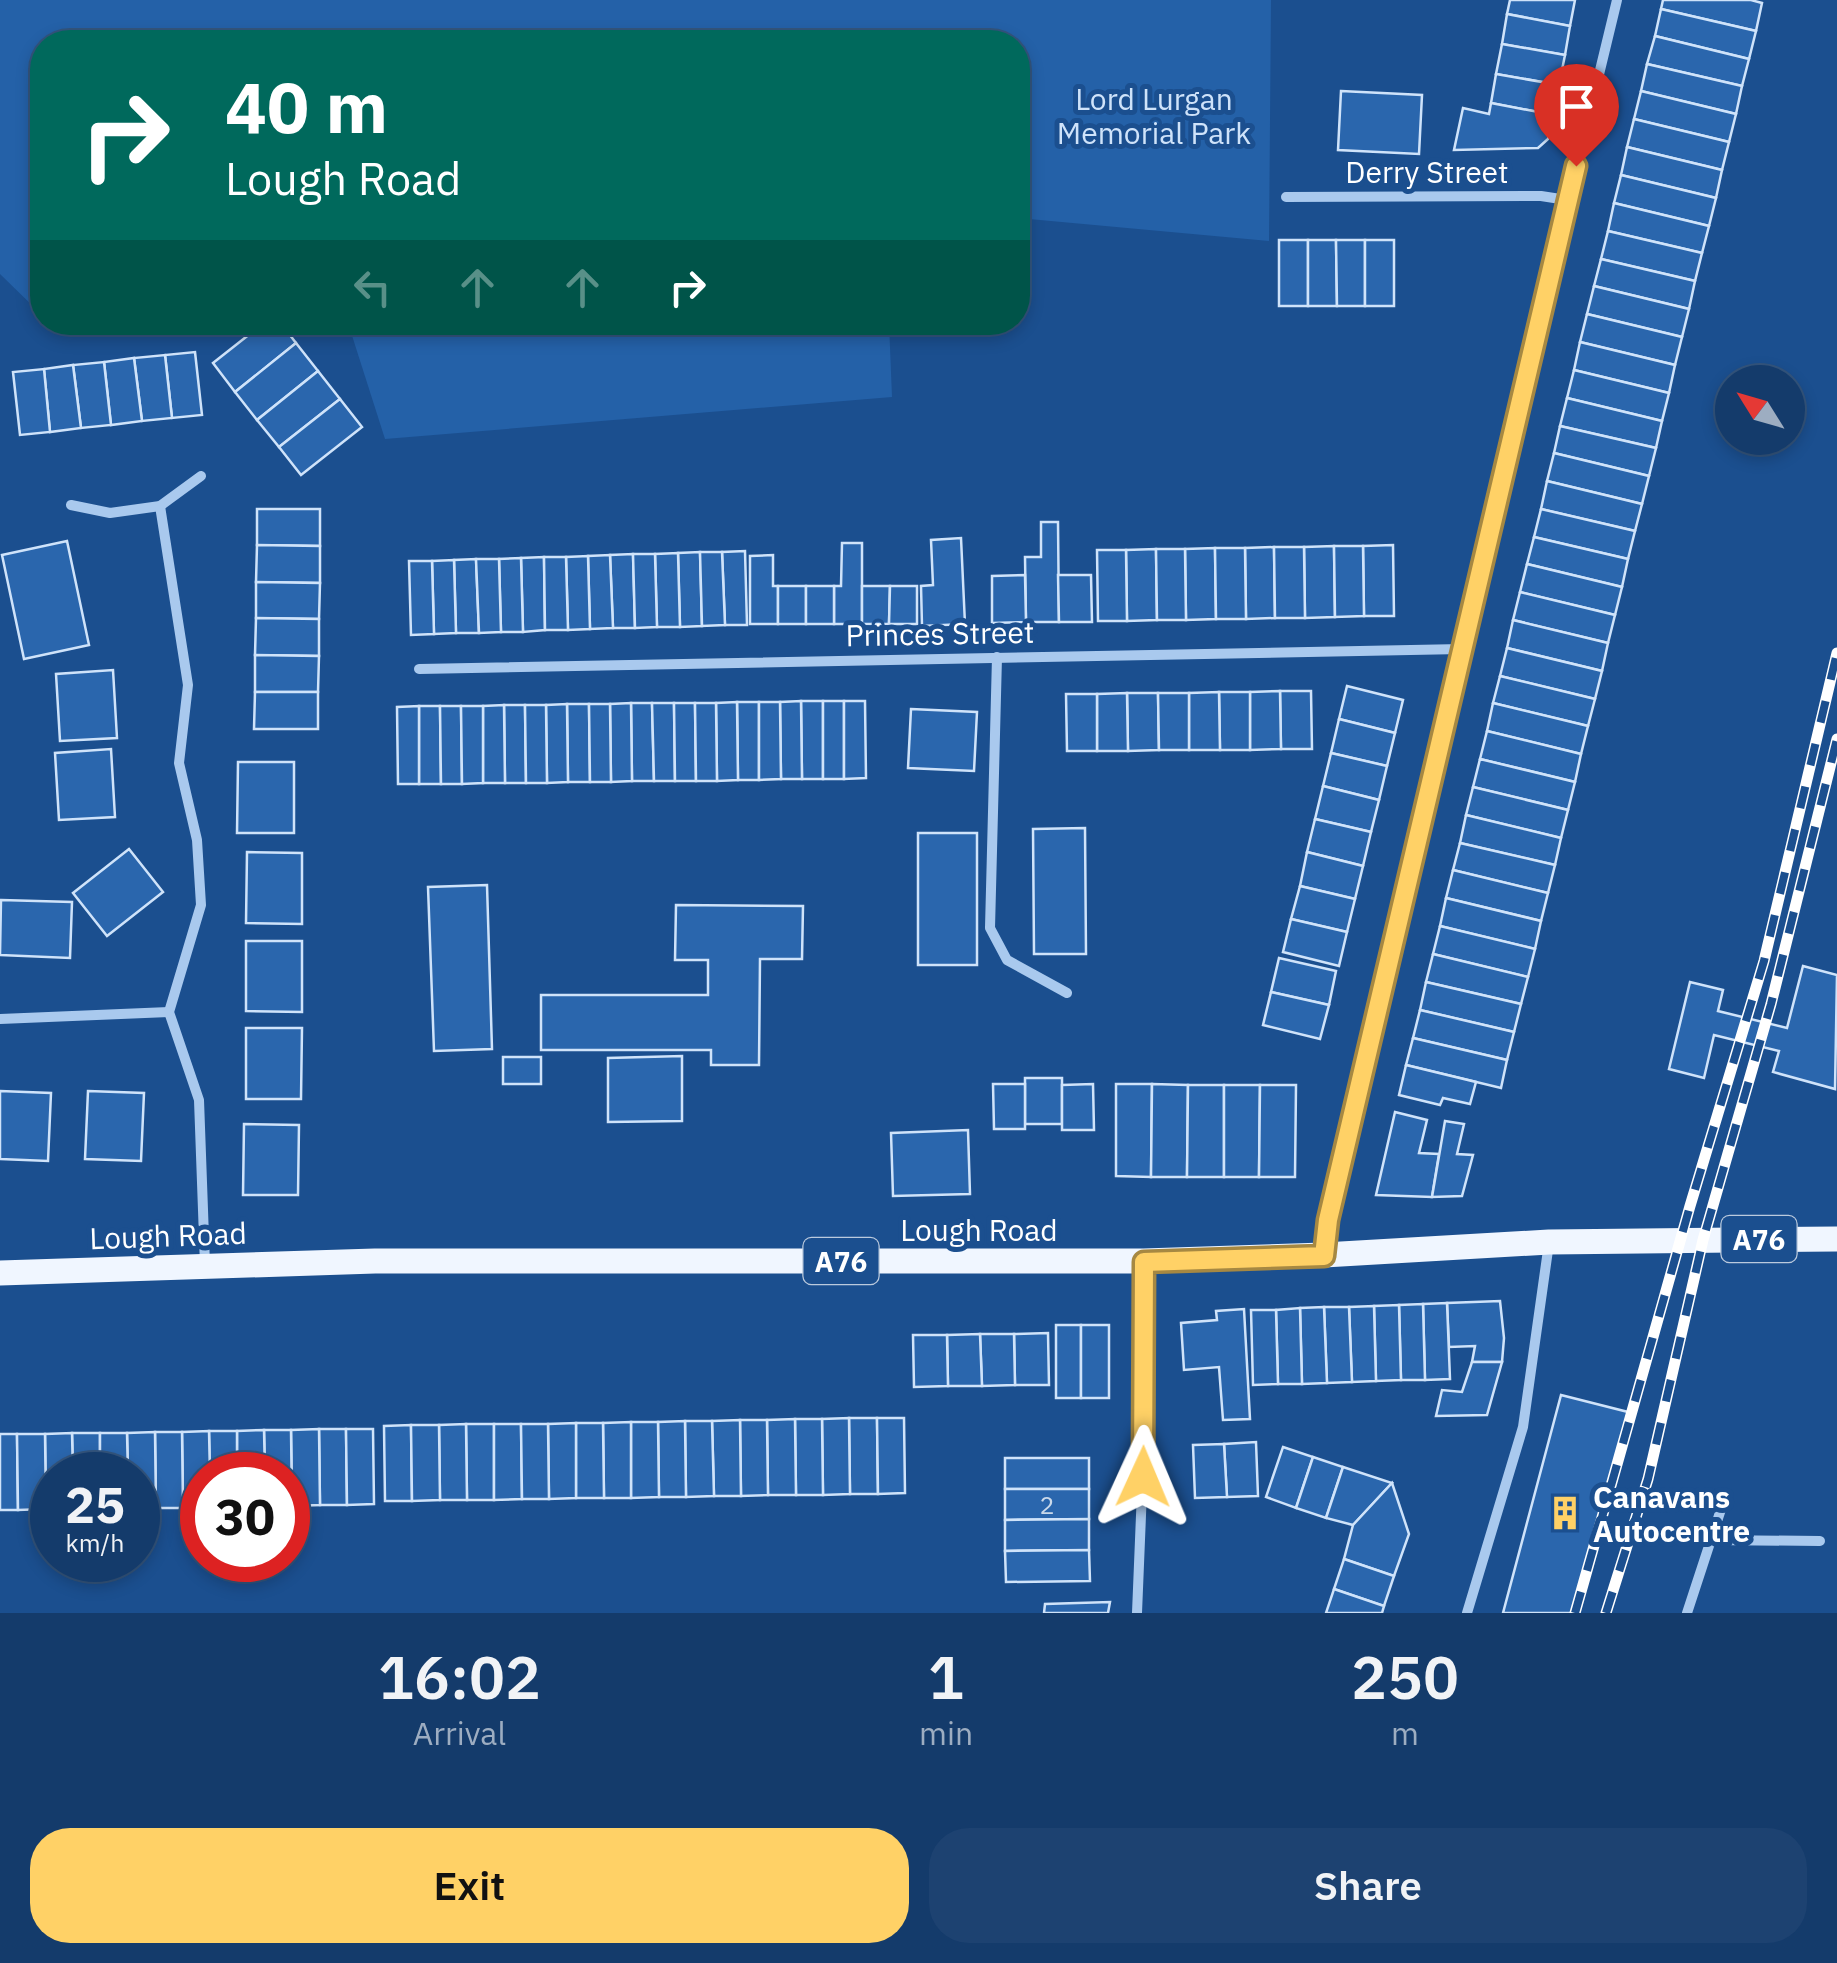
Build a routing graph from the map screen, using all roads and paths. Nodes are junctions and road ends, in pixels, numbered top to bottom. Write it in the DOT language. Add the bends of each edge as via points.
graph roads {
  1 [pos="1617,0"];
  2 [pos="1286,197"];
  3 [pos="1567,200"];
  4 [pos="201,476"];
  5 [pos="71,505"];
  6 [pos="160,506"];
  7 [pos="1462,650"];
  8 [pos="997,657"];
  9 [pos="419,669"];
  10 [pos="1068,994"];
  11 [pos="169,1012"];
  12 [pos="0,1019"];
  13 [pos="1837,1238"];
  14 [pos="1549,1242"];
  15 [pos="1324,1256"];
  16 [pos="1144,1262"];
  17 [pos="205,1266"];
  18 [pos="0,1272"];
  19 [pos="1726,1494"];
  20 [pos="1711,1540"];
  21 [pos="1820,1541"];
  22 [pos="1136,1613"];
  23 [pos="1466,1613"];
  24 [pos="1688,1613"];
  1 -- 3 [label="street"];
  2 -- 3 [label="street, Derry Street"];
  3 -- 7 [label="street"];
  4 -- 6 [label="street"];
  5 -- 6 [label="street" via="110,514"];
  6 -- 11 [label="street" via="188,684 179,763 196,840 201,905"];
  7 -- 8 [label="street, Princes Street"];
  7 -- 15 [label="street"];
  8 -- 9 [label="street, Princes Street"];
  8 -- 10 [label="street" via="990,928 1015,967"];
  11 -- 12 [label="street"];
  11 -- 17 [label="street" via="199,1100"];
  13 -- 14 [label="main road, Lough Road / A76"];
  14 -- 15 [label="main road, Lough Road / A76"];
  14 -- 23 [label="street" via="1523,1427"];
  15 -- 16 [label="main road, Lough Road / A76"];
  16 -- 17 [label="main road, Lough Road / A76"];
  16 -- 22 [label="street"];
  17 -- 18 [label="main road, Lough Road / A76"];
  19 -- 20 [label="street"];
  20 -- 21 [label="street"];
  20 -- 24 [label="street"];
}
